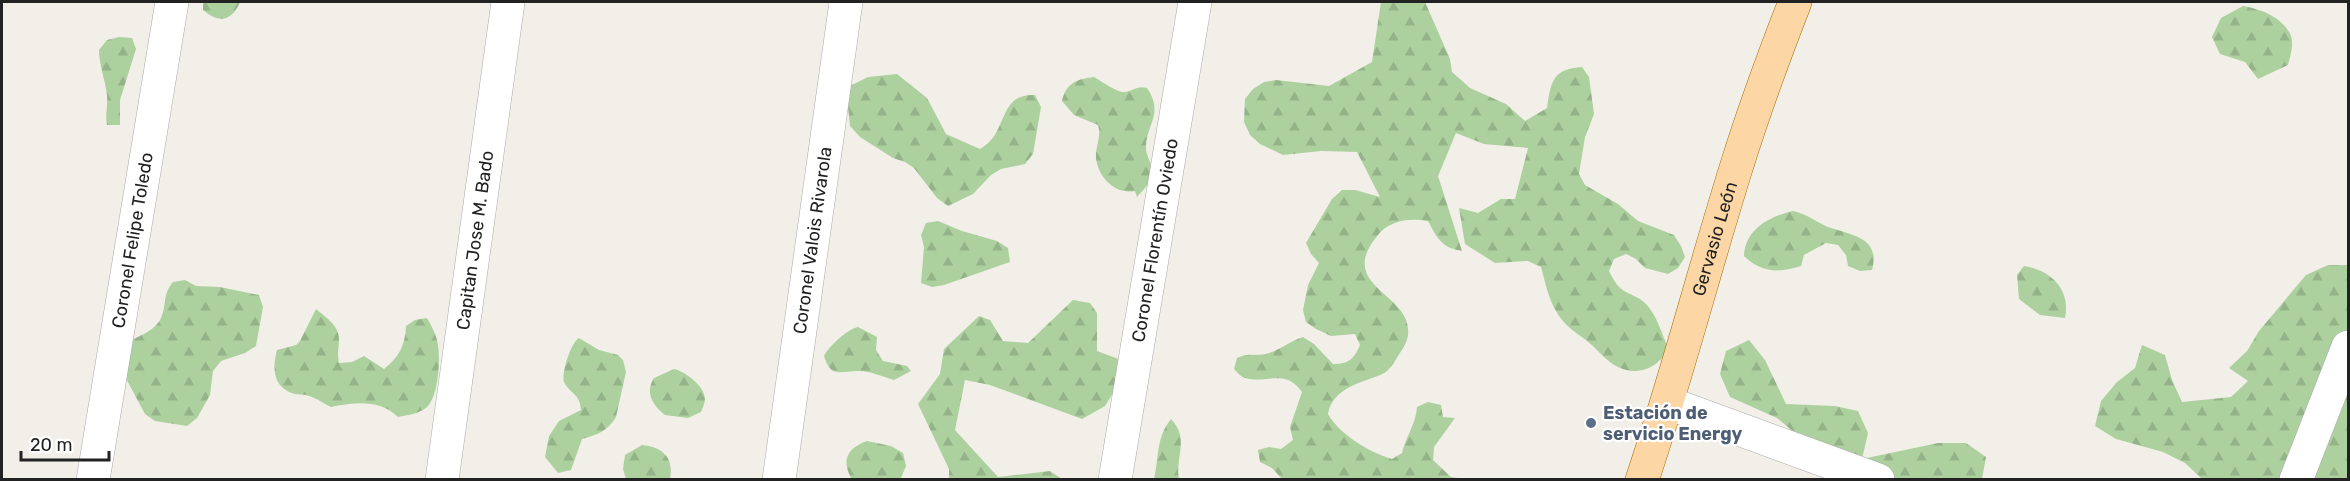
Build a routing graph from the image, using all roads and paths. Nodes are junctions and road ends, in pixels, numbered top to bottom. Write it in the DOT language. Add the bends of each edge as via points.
graph roads {
  1 [pos="172,2"];
  2 [pos="508,2"];
  3 [pos="846,2"];
  4 [pos="1195,2"];
  5 [pos="1795,2"];
  6 [pos="2349,347"];
  7 [pos="1668,403"];
  8 [pos="93,480"];
  9 [pos="442,480"];
  10 [pos="779,480"];
  11 [pos="1115,480"];
  12 [pos="1642,480"];
  13 [pos="1878,480"];
  14 [pos="2296,480"];
  1 -- 8 [label="street, Coronel Felipe Toledo"];
  2 -- 9 [label="street, Capitan Jose M. Bado"];
  3 -- 10 [label="street, Coronel Valois Rivarola"];
  4 -- 11 [label="street, Coronel Florentín Oviedo"];
  5 -- 7 [label="main road, Gervasio León" via="1737,165"];
  6 -- 14 [label="street"];
  7 -- 12 [label="main road, Gervasio León"];
  7 -- 13 [label="street"];
}
